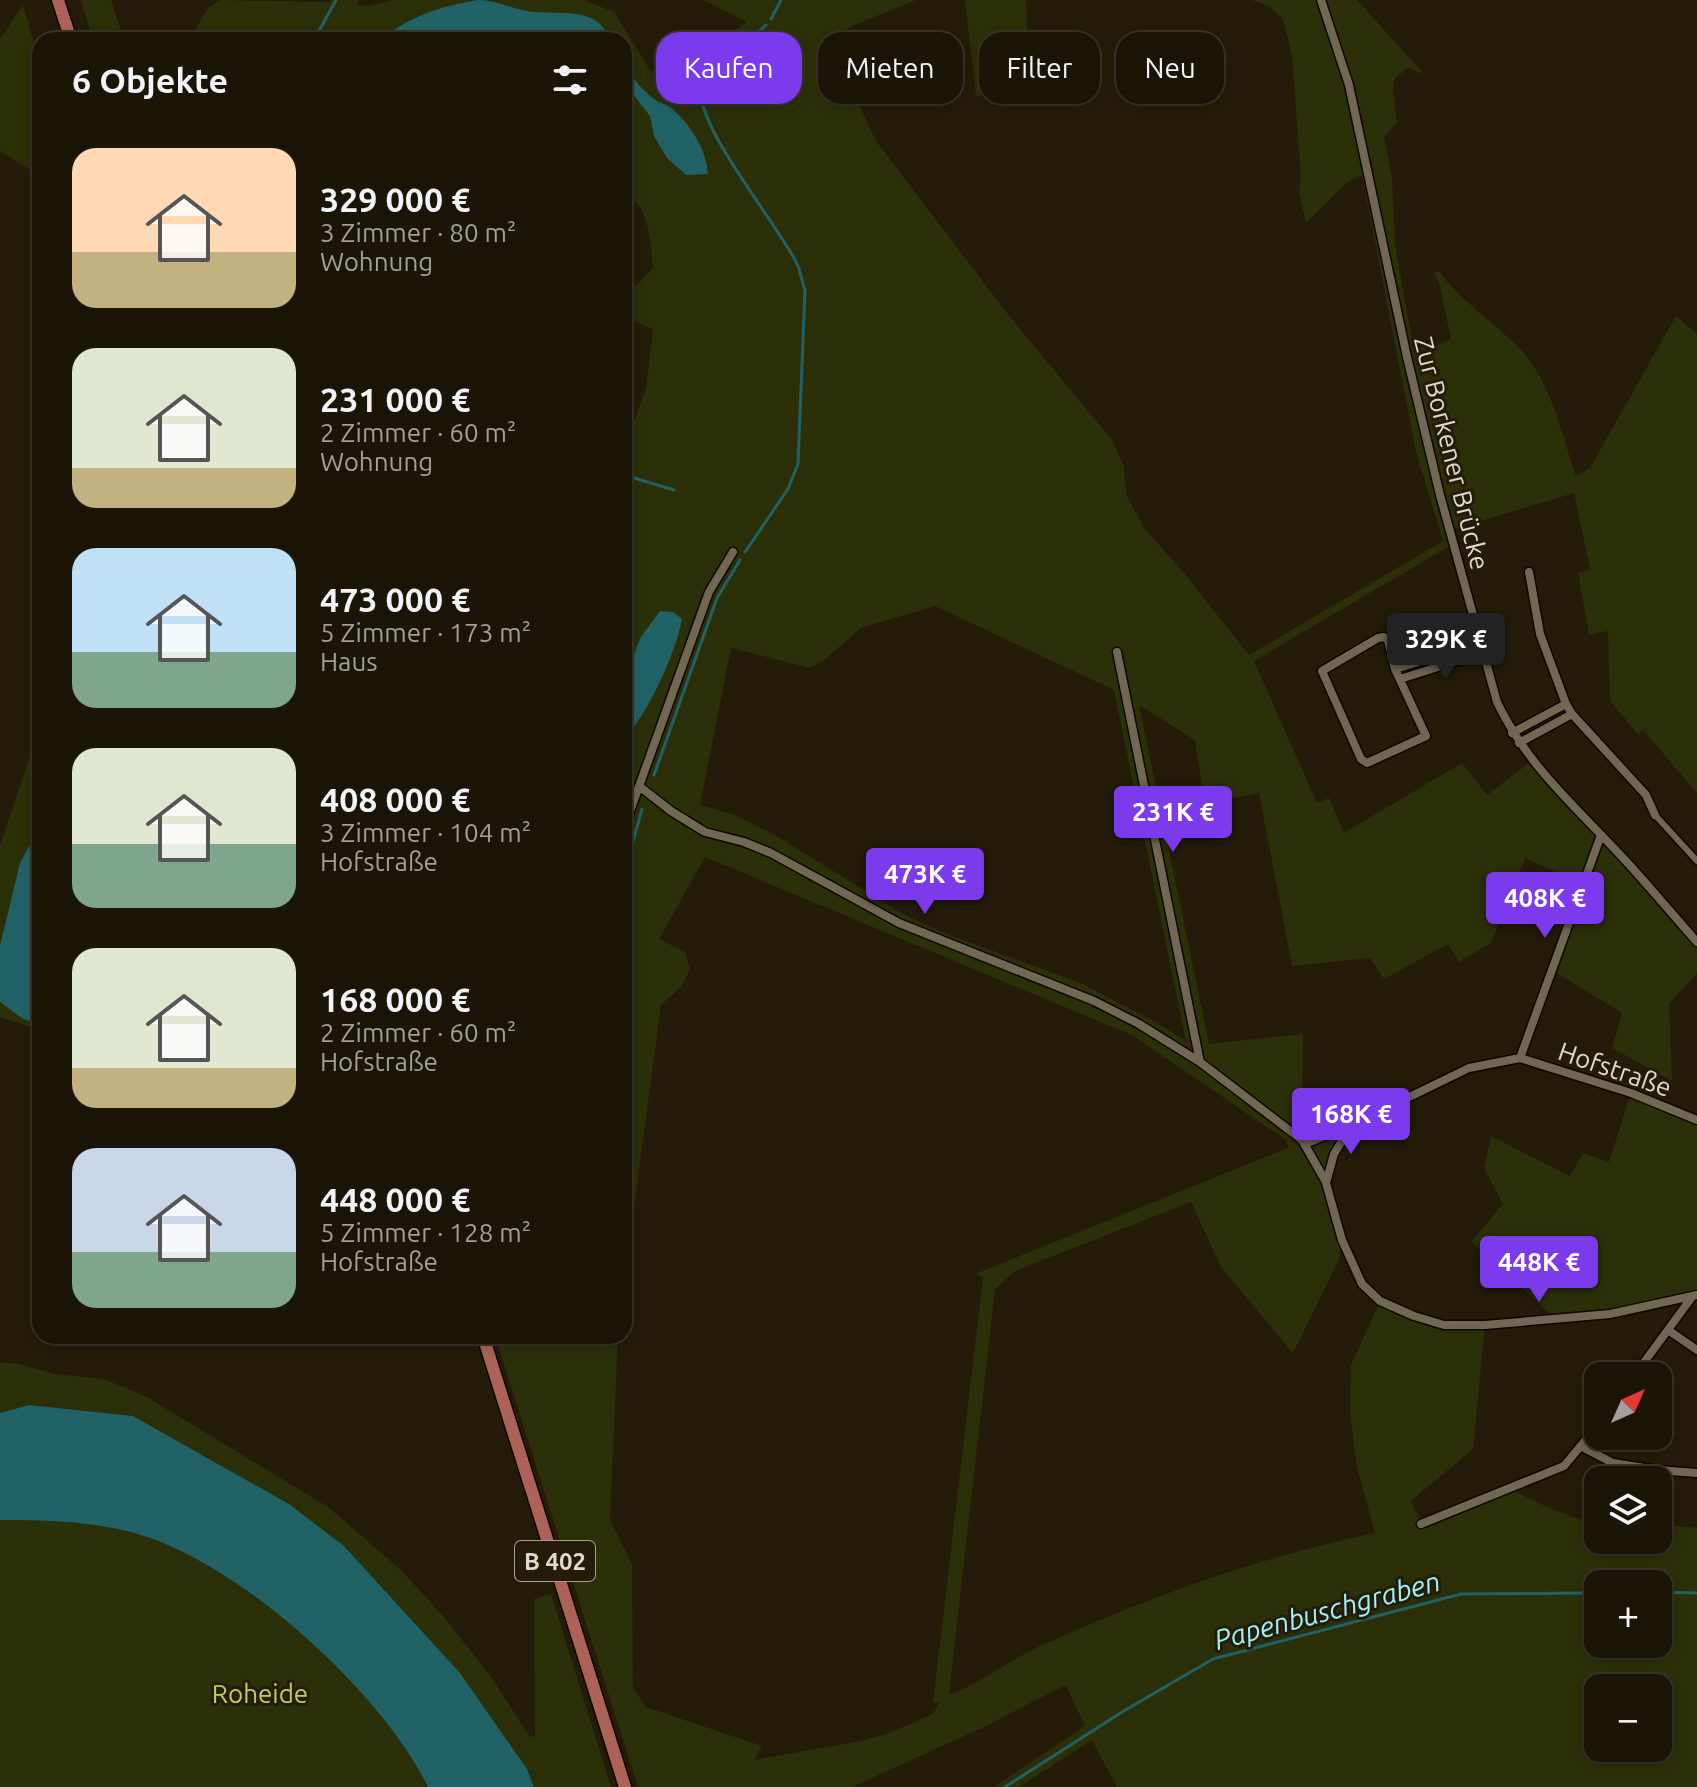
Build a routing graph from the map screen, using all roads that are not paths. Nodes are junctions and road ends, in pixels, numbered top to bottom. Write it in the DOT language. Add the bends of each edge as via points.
graph roads {
  1 [pos="58,0"];
  2 [pos="1321,0"];
  3 [pos="68,32"];
  4 [pos="733,552"];
  5 [pos="1529,572"];
  6 [pos="1479,643"];
  7 [pos="1117,652"];
  8 [pos="1482,653"];
  9 [pos="1395,669"];
  10 [pos="1400,679"];
  11 [pos="1566,704"];
  12 [pos="1572,714"];
  13 [pos="1512,733"];
  14 [pos="1519,743"];
  15 [pos="639,786"];
  16 [pos="632,806"];
  17 [pos="1655,815"];
  18 [pos="1601,835"];
  19 [pos="1697,861"];
  20 [pos="1697,942"];
  21 [pos="1520,1058"];
  22 [pos="1200,1062"];
  23 [pos="1362,1120"];
  24 [pos="1697,1120"];
  25 [pos="1302,1140"];
  26 [pos="1326,1183"];
  27 [pos="1695,1296"];
  28 [pos="1668,1330"];
  29 [pos="486,1344"];
  30 [pos="1697,1350"];
  31 [pos="1644,1362"];
  32 [pos="1584,1444"];
  33 [pos="1582,1447"];
  34 [pos="1697,1473"];
  35 [pos="1421,1524"];
  36 [pos="625,1787"];
  1 -- 3 [label="main road"];
  2 -- 6 [label="street, Zur Borkener Brücke" via="1349,85 1407,357"];
  4 -- 15 [label="street" via="709,592"];
  5 -- 11 [label="street" via="1540,634"];
  6 -- 8 [label="street, Zur Borkener Brücke"];
  6 -- 9 [label="street"];
  7 -- 22 [label="street"];
  8 -- 10 [label="street"];
  8 -- 13 [label="street, Zur Borkener Brücke"];
  9 -- 10 [label="street"];
  9 -- 10 [label="street" via="1384,637 1322,671 1367,763 1426,736"];
  11 -- 12 [label="street"];
  11 -- 13 [label="street"];
  12 -- 14 [label="street"];
  12 -- 17 [label="street" via="1646,795"];
  13 -- 14 [label="street, Zur Borkener Brücke"];
  14 -- 18 [label="street, Zur Borkener Brücke"];
  15 -- 16 [label="street"];
  15 -- 22 [label="street" via="705,832 771,853 899,923 1094,1001"];
  17 -- 19 [label="street"];
  18 -- 20 [label="street, Zur Borkener Brücke"];
  18 -- 21 [label="street, Hofstraße"];
  21 -- 23 [label="street, Hofstraße" via="1469,1068"];
  21 -- 24 [label="street, Hofstraße"];
  22 -- 25 [label="street"];
  23 -- 25 [label="street" via="1310,1142"];
  23 -- 26 [label="street, Hofstraße" via="1334,1154"];
  25 -- 26 [label="street"];
  26 -- 27 [label="street" via="1342,1240 1362,1284 1380,1301 1414,1316 1444,1325 1485,1325 1610,1314"];
  27 -- 28 [label="street"];
  28 -- 30 [label="street"];
  28 -- 31 [label="street"];
  29 -- 36 [label="main road, B 402"];
  32 -- 33 [label="street"];
  33 -- 34 [label="street" via="1613,1463"];
  33 -- 35 [label="street" via="1564,1466"];
}
